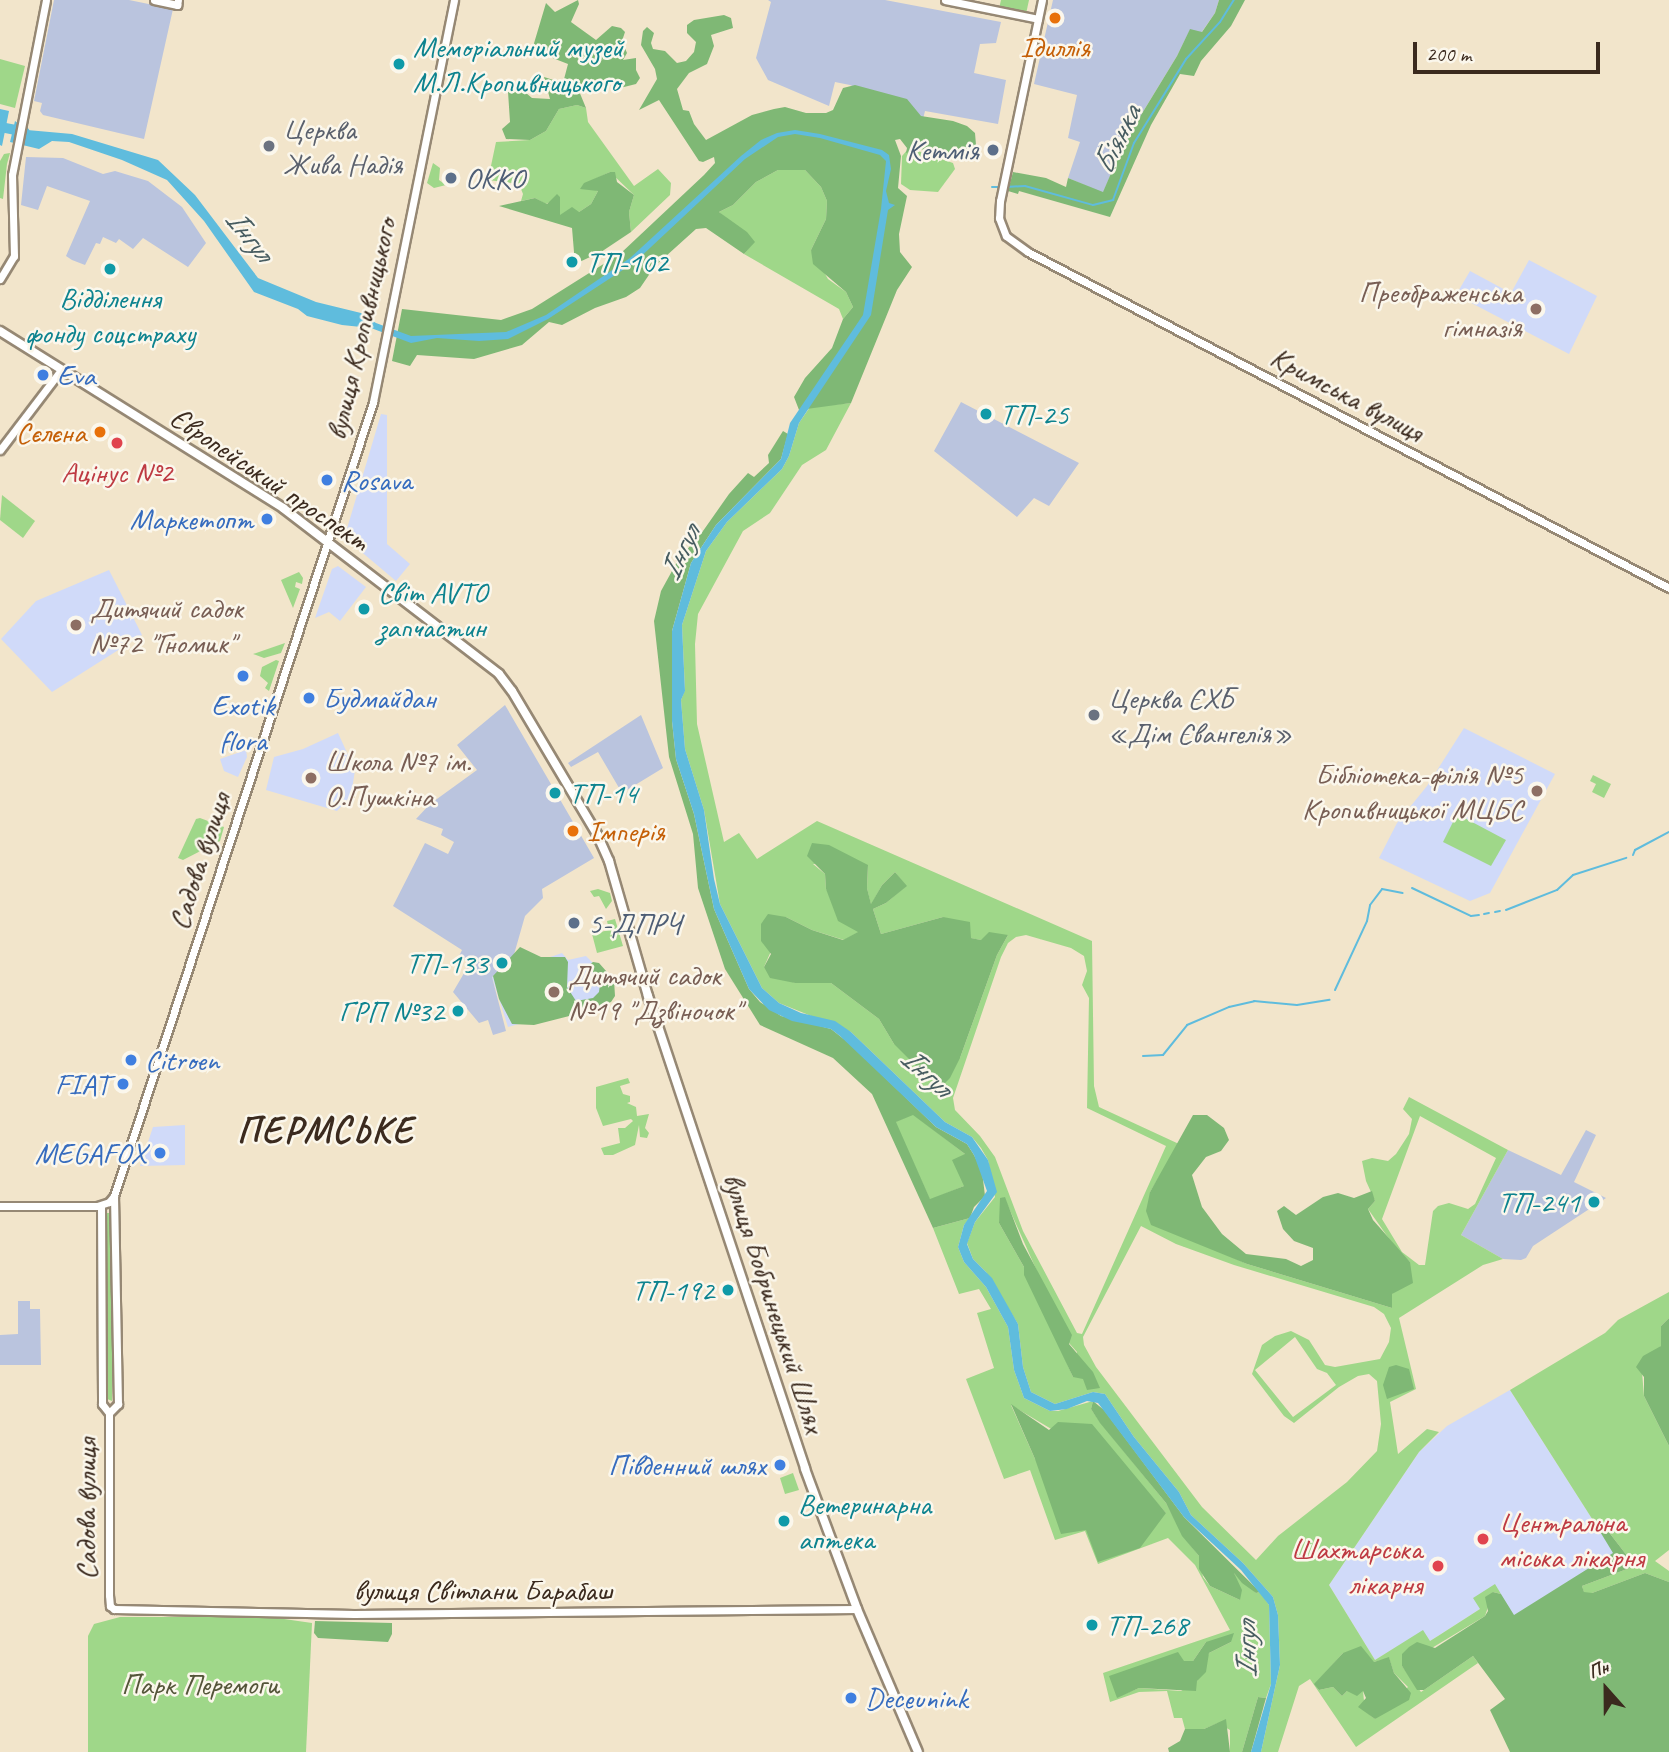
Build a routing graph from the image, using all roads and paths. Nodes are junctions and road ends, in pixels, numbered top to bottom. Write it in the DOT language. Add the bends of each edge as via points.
graph roads {
  1 [pos="46,0"];
  2 [pos="155,0"];
  3 [pos="454,0"];
  4 [pos="945,0"];
  5 [pos="1042,0"];
  6 [pos="178,2"];
  7 [pos="1038,19"];
  8 [pos="0,279"];
  9 [pos="0,331"];
  10 [pos="61,370"];
  11 [pos="0,450"];
  12 [pos="328,541"];
  13 [pos="1669,588"];
  14 [pos="609,861"];
  15 [pos="114,1196"];
  16 [pos="0,1206"];
  17 [pos="100,1206"];
  18 [pos="109,1413"];
  19 [pos="110,1606"];
  20 [pos="858,1609"];
  21 [pos="918,1752"];
  1 -- 8 [label="street" via="11,187 14,256"];
  2 -- 6 [label="street"];
  3 -- 12 [label="street, вулиця Кропивницького" via="373,402"];
  4 -- 7 [label="street"];
  5 -- 7 [label="street"];
  7 -- 13 [label="street, Кримська вулиця" via="1000,201 999,218 1006,236 1028,252"];
  9 -- 10 [label="main road, Європейський проспект"];
  10 -- 11 [label="street"];
  10 -- 12 [label="main road, Європейський проспект"];
  12 -- 14 [label="main road, Європейський проспект" via="506,682"];
  12 -- 15 [label="street, Садова вулиця"];
  14 -- 20 [label="main road, вулиця Бобринецький Шлях" via="669,1063 805,1469"];
  15 -- 17 [label="street"];
  15 -- 18 [label="street, Садова вулиця" via="118,1404"];
  16 -- 17 [label="street"];
  17 -- 18 [label="street, Садова вулиця" via="102,1404"];
  18 -- 19 [label="street, Садова вулиця"];
  19 -- 20 [label="street, вулиця Світлани Барабаш" via="120,1611 341,1614"];
  20 -- 21 [label="main road, вулиця Бобринецький Шлях"];
}
